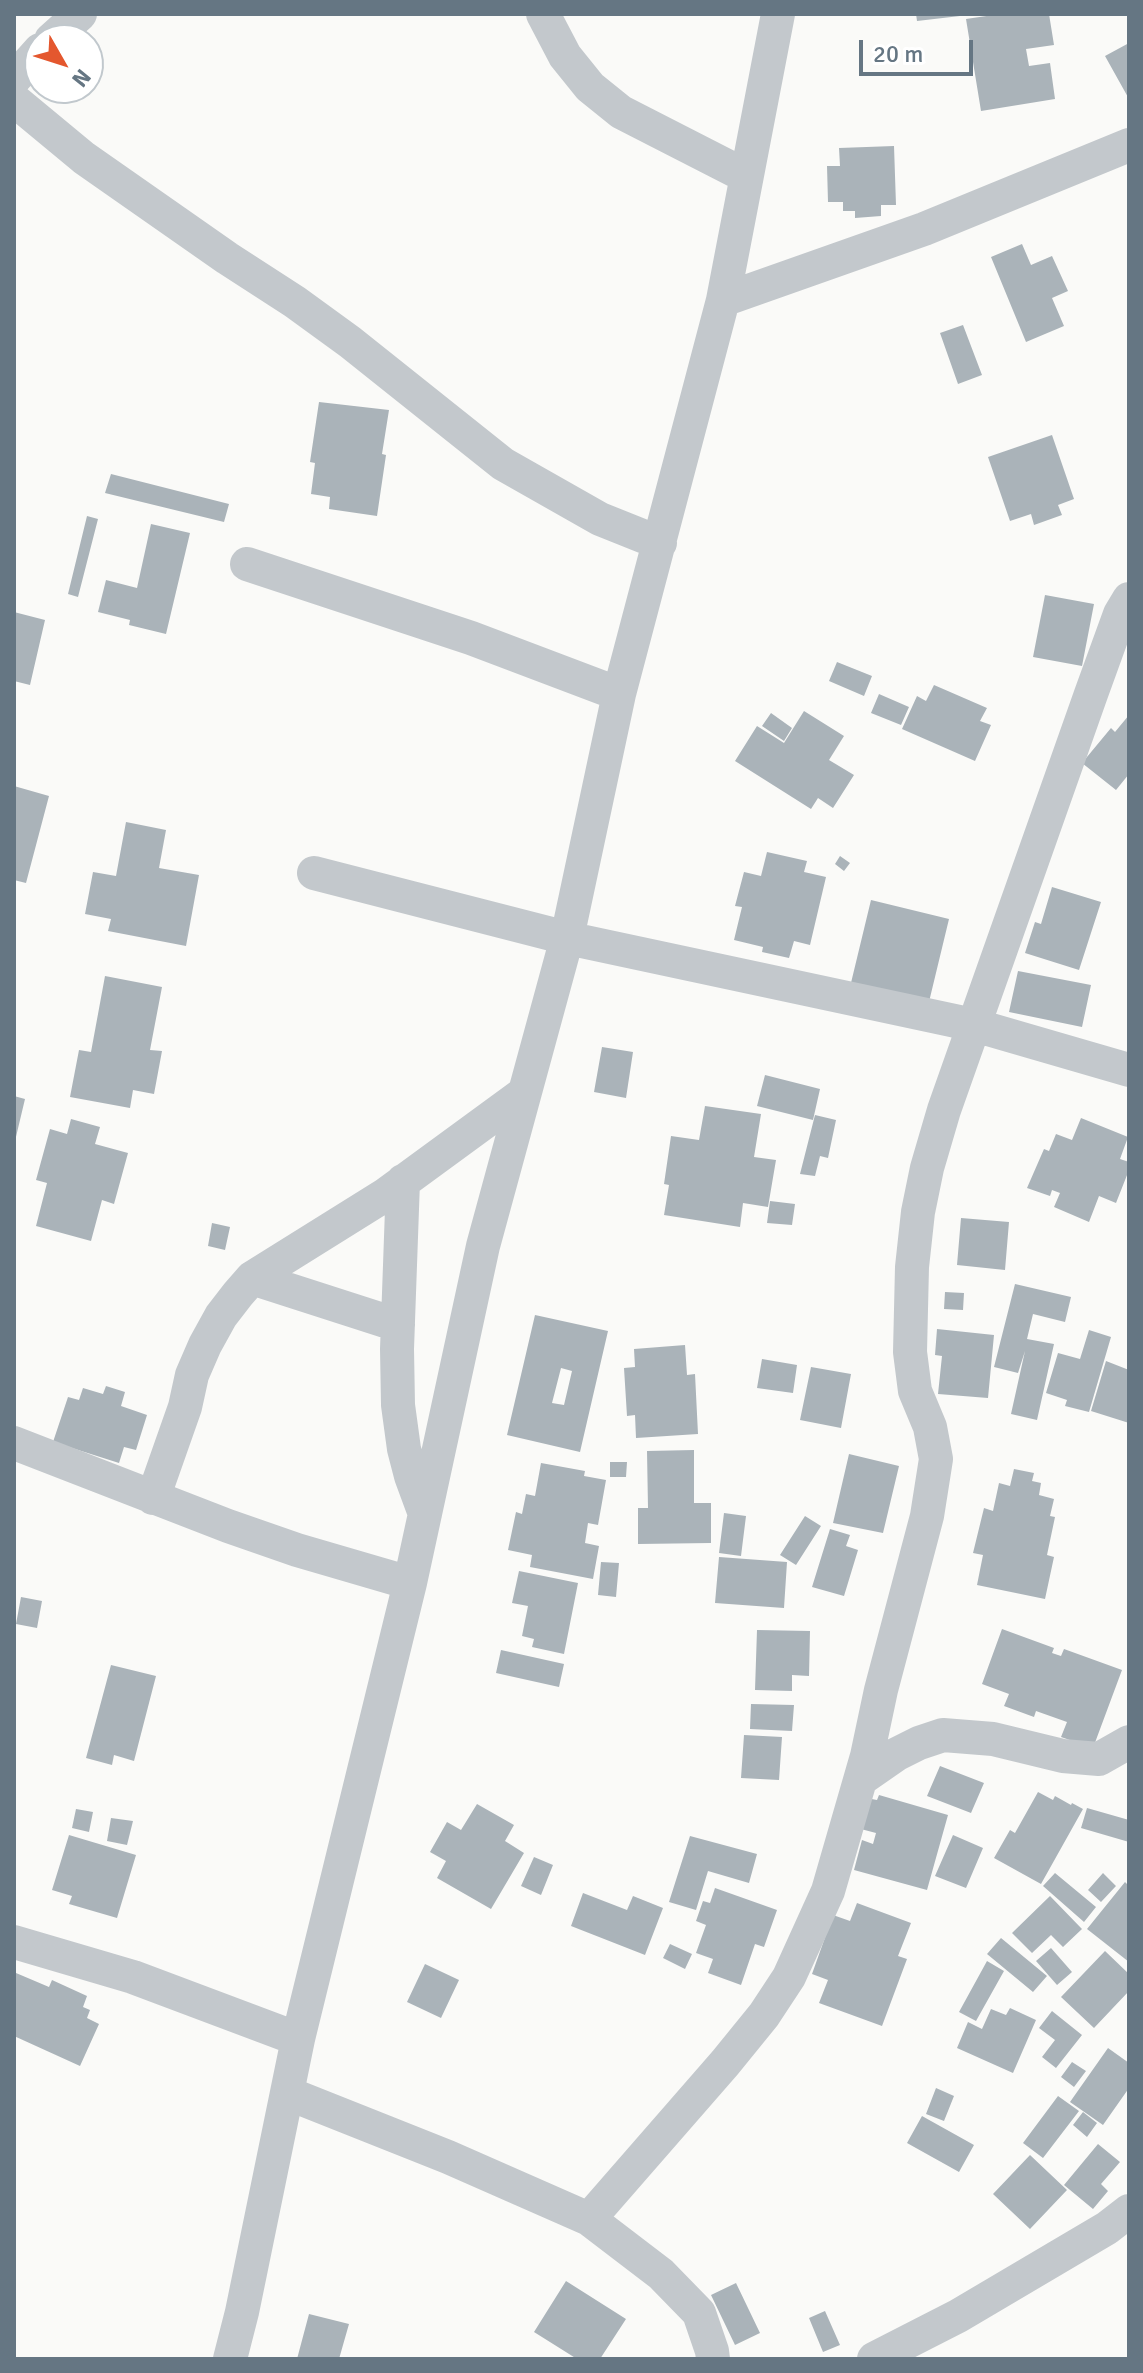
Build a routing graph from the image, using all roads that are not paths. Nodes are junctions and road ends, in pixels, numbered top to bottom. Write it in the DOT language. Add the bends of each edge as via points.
graph roads {
  1 [pos="543,14"];
  2 [pos="778,14"];
  3 [pos="14,100"];
  4 [pos="1129,145"];
  5 [pos="746,176"];
  6 [pos="723,300"];
  7 [pos="660,543"];
  8 [pos="247,564"];
  9 [pos="1129,599"];
  10 [pos="619,694"];
  11 [pos="314,873"];
  12 [pos="567,938"];
  13 [pos="974,1025"];
  14 [pos="1129,1070"];
  15 [pos="523,1094"];
  16 [pos="403,1181"];
  17 [pos="252,1278"];
  18 [pos="398,1325"];
  19 [pos="14,1443"];
  20 [pos="153,1498"];
  21 [pos="425,1514"];
  22 [pos="410,1583"];
  23 [pos="1129,1742"];
  24 [pos="861,1779"];
  25 [pos="14,1942"];
  26 [pos="298,2039"];
  27 [pos="287,2093"];
  28 [pos="1129,2211"];
  29 [pos="589,2219"];
  30 [pos="230,2359"];
  31 [pos="713,2359"];
  32 [pos="874,2359"];
  1 -- 5 [label="street" via="565,56 590,87 621,112"];
  2 -- 5 [label="street"];
  3 -- 7 [label="street" via="95,167 350,342 503,464 600,519"];
  4 -- 6 [label="street" via="924,229"];
  5 -- 6 [label="street"];
  6 -- 7 [label="street"];
  7 -- 10 [label="street"];
  8 -- 10 [label="street" via="471,638"];
  9 -- 13 [label="street"];
  10 -- 12 [label="street"];
  11 -- 12 [label="street"];
  12 -- 13 [label="street"];
  12 -- 15 [label="street"];
  13 -- 14 [label="street"];
  13 -- 24 [label="street" via="944,1110 918,1212 910,1352 915,1391 936,1459 927,1516"];
  15 -- 16 [label="street"];
  15 -- 21 [label="street" via="483,1246"];
  16 -- 17 [label="street"];
  16 -- 18 [label="street"];
  17 -- 18 [label="street"];
  17 -- 20 [label="street" via="205,1345"];
  18 -- 21 [label="street" via="404,1449"];
  19 -- 20 [label="street"];
  20 -- 22 [label="street" via="297,1550"];
  21 -- 22 [label="street"];
  22 -- 26 [label="street"];
  23 -- 24 [label="street" via="1099,1759 943,1735 897,1754"];
  24 -- 29 [label="street" via="828,1891 789,1977 725,2063"];
  25 -- 26 [label="street" via="133,1977"];
  26 -- 27 [label="street"];
  27 -- 29 [label="street"];
  27 -- 30 [label="street"];
  28 -- 32 [label="street" via="958,2316"];
  29 -- 31 [label="street" via="661,2274 699,2313"];
}
